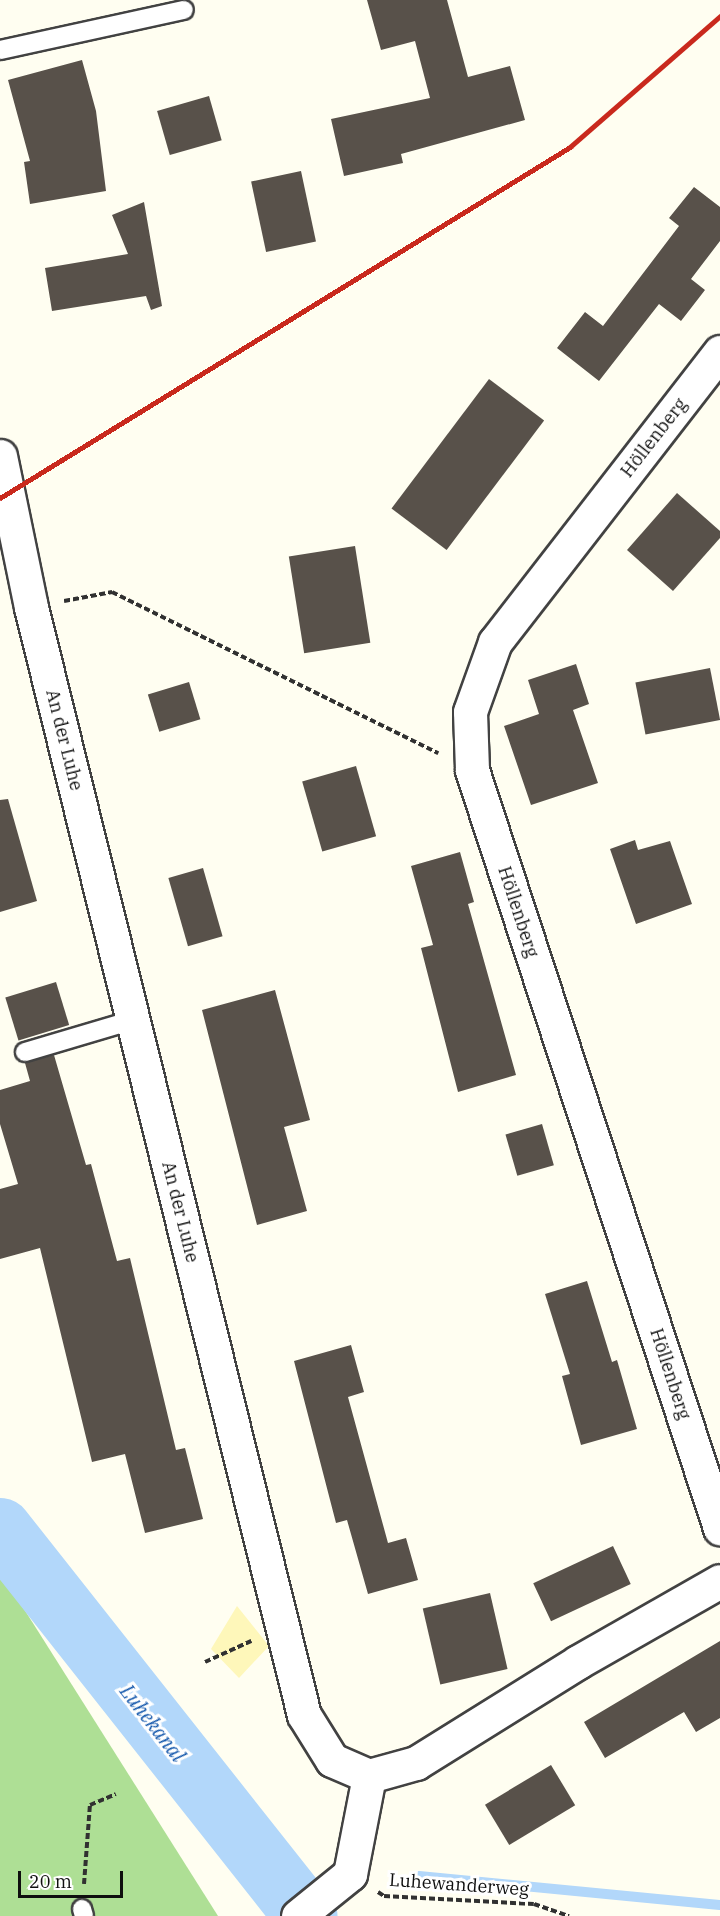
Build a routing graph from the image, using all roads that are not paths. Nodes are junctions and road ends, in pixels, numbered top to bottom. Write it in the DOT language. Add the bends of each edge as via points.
graph roads {
  1 [pos="184,10"];
  2 [pos="0,50"];
  3 [pos="720,352"];
  4 [pos="0,456"];
  5 [pos="133,1020"];
  6 [pos="25,1052"];
  7 [pos="720,1528"];
  8 [pos="720,1581"];
  9 [pos="369,1776"];
  10 [pos="298,1916"];
  1 -- 2 [label="lane"];
  3 -- 7 [label="street, Höllenberg" via="495,642 470,712 472,770"];
  4 -- 5 [label="street, An der Luhe" via="31,607"];
  5 -- 6 [label="lane"];
  5 -- 9 [label="street, An der Luhe" via="304,1715 332,1760"];
  8 -- 9 [label="street" via="578,1662 416,1763"];
  9 -- 10 [label="street" via="350,1874"];
}
